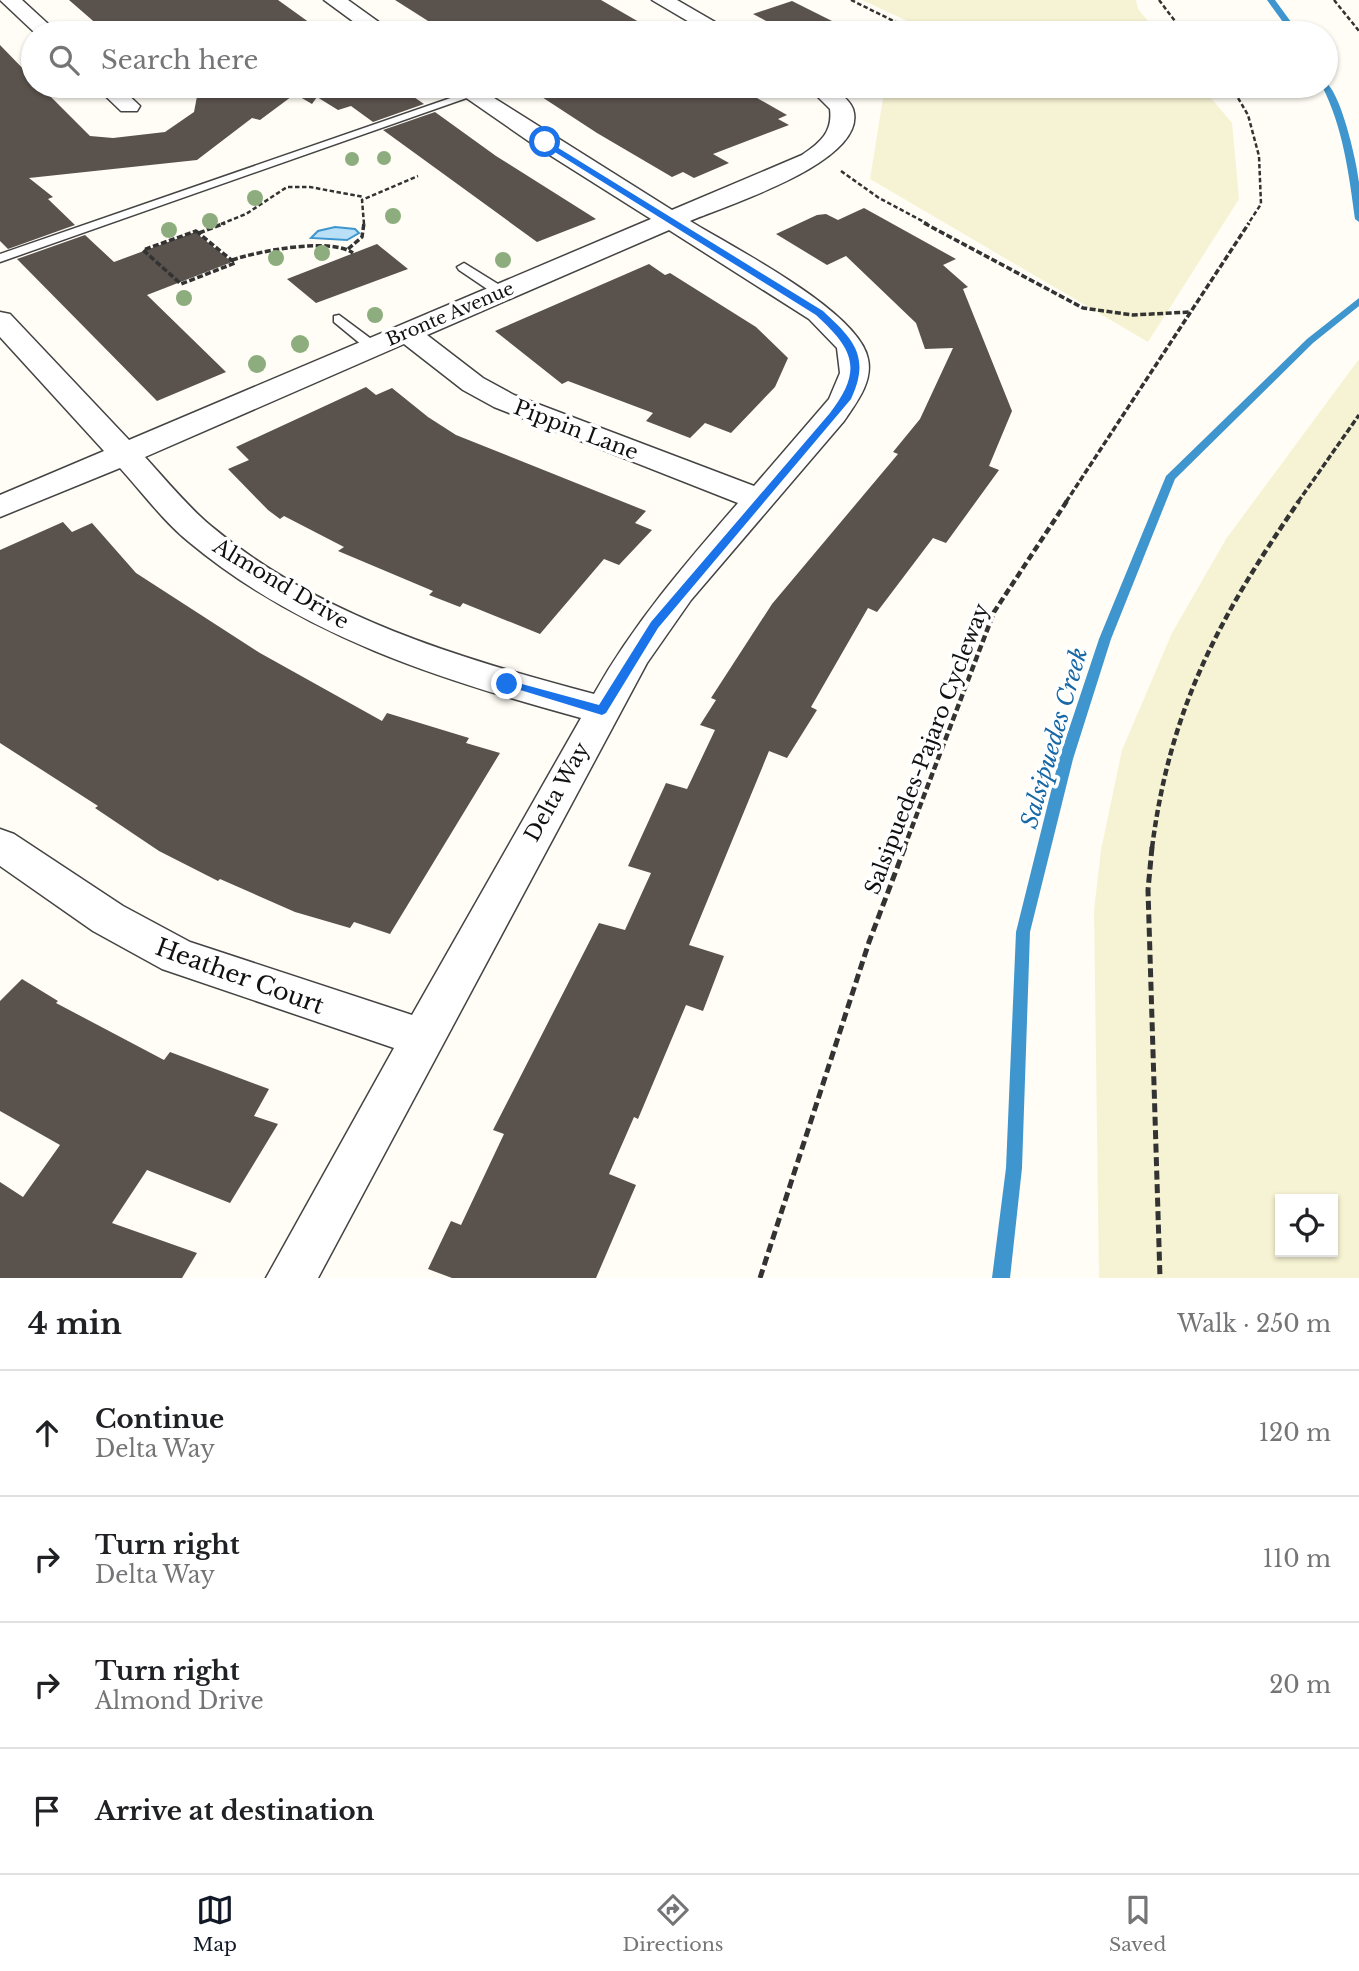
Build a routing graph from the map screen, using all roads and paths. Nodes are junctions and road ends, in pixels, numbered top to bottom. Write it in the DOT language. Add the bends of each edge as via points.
graph roads {
  1 [pos="10,0"];
  2 [pos="334,0"];
  3 [pos="662,0"];
  4 [pos="850,0"];
  5 [pos="1159,0"];
  6 [pos="1334,0"];
  7 [pos="34,21"];
  8 [pos="365,21"];
  9 [pos="701,21"];
  10 [pos="893,21"];
  11 [pos="1175,21"];
  12 [pos="1359,31"];
  13 [pos="120,98"];
  14 [pos="444,98"];
  15 [pos="479,98"];
  16 [pos="831,98"];
  17 [pos="1238,98"];
  18 [pos="129,106"];
  19 [pos="811,160"];
  20 [pos="418,176"];
  21 [pos="365,197"];
  22 [pos="671,220"];
  23 [pos="199,233"];
  24 [pos="348,249"];
  25 [pos="353,253"];
  26 [pos="0,258"];
  27 [pos="231,260"];
  28 [pos="464,267"];
  29 [pos="501,292"];
  30 [pos="1191,312"];
  31 [pos="339,319"];
  32 [pos="0,320"];
  33 [pos="406,332"];
  34 [pos="373,347"];
  35 [pos="1359,415"];
  36 [pos="125,453"];
  37 [pos="760,500"];
  38 [pos="0,507"];
  39 [pos="602,710"];
  40 [pos="0,845"];
  41 [pos="422,1038"];
  42 [pos="291,1278"];
  43 [pos="760,1278"];
  44 [pos="1160,1278"];
  1 -- 7 [label="street"];
  2 -- 8 [label="street"];
  3 -- 9 [label="street"];
  4 -- 10 [label="path"];
  5 -- 11 [label="path"];
  6 -- 12 [label="path"];
  13 -- 18 [label="street"];
  14 -- 26 [label="lane"];
  15 -- 22 [label="street, Delta Way"];
  16 -- 19 [label="street, Bronte Avenue" via="841,107 842,127 831,145"];
  17 -- 30 [label="path, Salsipuedes-Pajaro Cycleway" via="1256,132 1261,204"];
  19 -- 22 [label="street, Bronte Avenue"];
  19 -- 30 [label="path" via="846,172 879,198 1083,308 1133,315"];
  20 -- 21 [label="path"];
  21 -- 23 [label="path" via="287,187 246,214"];
  21 -- 24 [label="path" via="361,204 364,233"];
  22 -- 29 [label="street, Bronte Avenue"];
  22 -- 37 [label="street, Delta Way" via="819,313 852,348 856,371 847,397"];
  23 -- 27 [label="path"];
  23 -- 27 [label="path" via="143,250 181,284 235,264"];
  24 -- 25 [label="path"];
  24 -- 27 [label="path" via="332,243 276,248"];
  28 -- 29 [label="lane"];
  29 -- 33 [label="street, Bronte Avenue"];
  30 -- 43 [label="path, Salsipuedes-Pajaro Cycleway" via="994,612 869,942"];
  31 -- 34 [label="lane"];
  32 -- 36 [label="street, Almond Drive"];
  33 -- 34 [label="street, Bronte Avenue"];
  33 -- 37 [label="street, Pippin Lane" via="465,378 504,401"];
  34 -- 36 [label="street, Bronte Avenue"];
  35 -- 44 [label="path" via="1301,498 1217,636 1194,680 1164,774 1148,891"];
  36 -- 38 [label="street, Bronte Avenue"];
  36 -- 39 [label="street, Almond Drive" via="216,548 363,632 456,669"];
  37 -- 39 [label="street, Delta Way" via="654,625"];
  39 -- 41 [label="street, Delta Way"];
  40 -- 41 [label="street, Heather Court" via="81,903 177,956"];
  41 -- 42 [label="street, Delta Way"];
}
